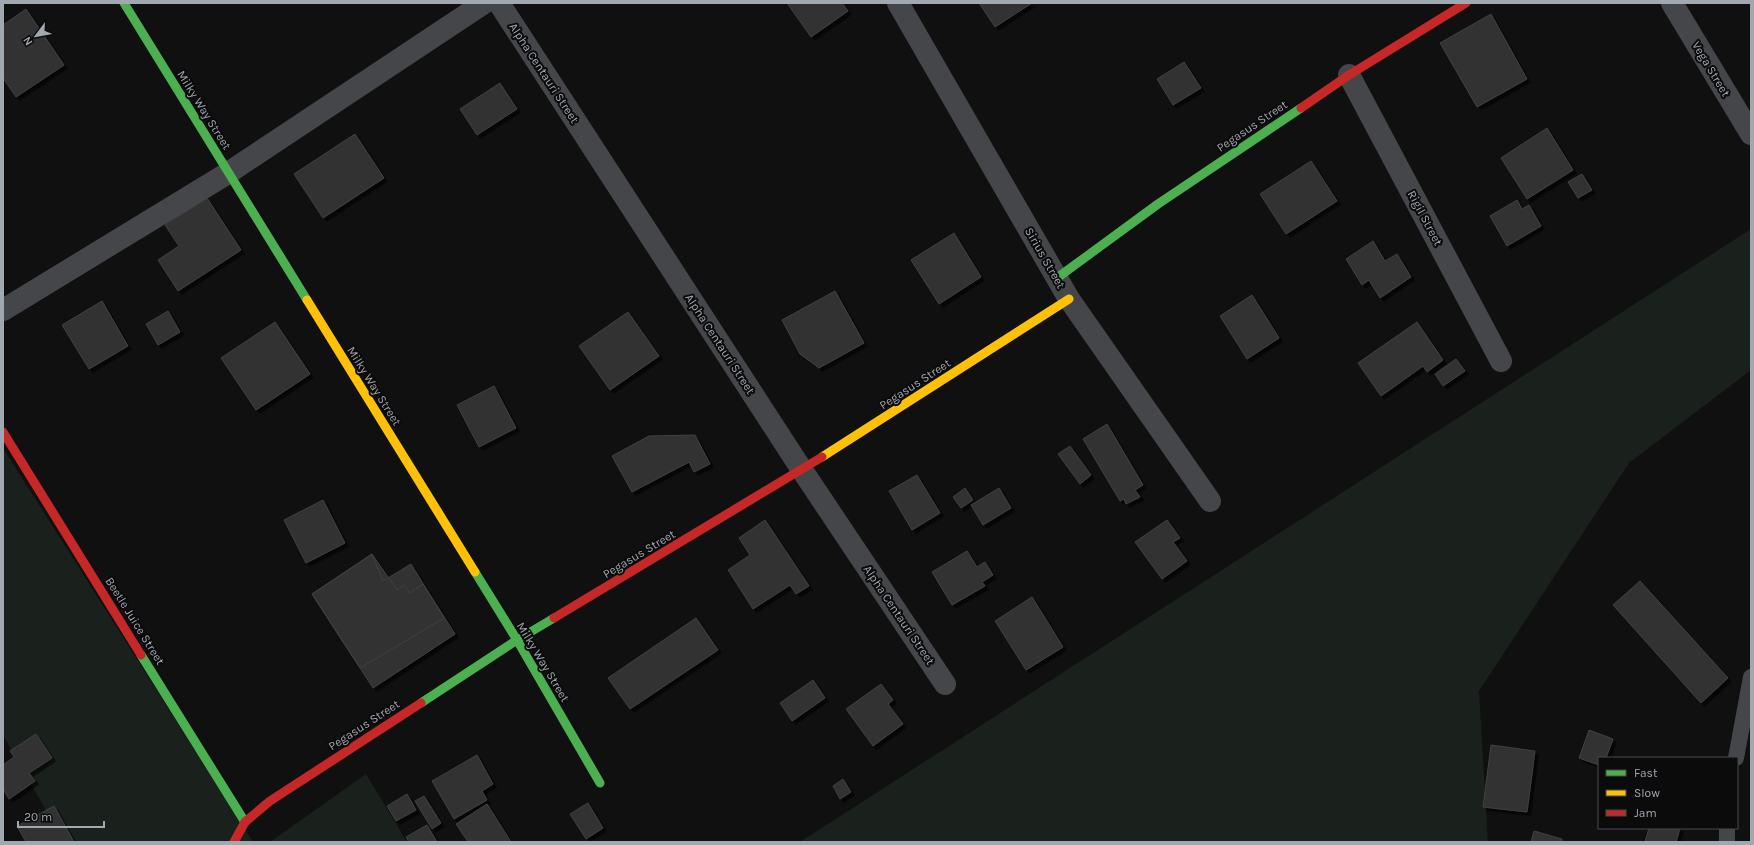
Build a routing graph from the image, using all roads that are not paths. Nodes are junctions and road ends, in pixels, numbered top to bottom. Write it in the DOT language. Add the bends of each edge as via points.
graph roads {
  1 [pos="124,3"];
  2 [pos="484,3"];
  3 [pos="499,3"];
  4 [pos="898,3"];
  5 [pos="1466,3"];
  6 [pos="1672,3"];
  7 [pos="1349,75"];
  8 [pos="1751,134"];
  9 [pos="228,173"];
  10 [pos="1057,278"];
  11 [pos="1069,299"];
  12 [pos="3,310"];
  13 [pos="1501,361"];
  14 [pos="3,432"];
  15 [pos="802,470"];
  16 [pos="1210,501"];
  17 [pos="517,640"];
  18 [pos="1751,677"];
  19 [pos="945,684"];
  20 [pos="1736,757"];
  21 [pos="600,783"];
  22 [pos="245,822"];
  23 [pos="1727,829"];
  24 [pos="234,842"];
  25 [pos="1727,842"];
  1 -- 9 [label="street, Milky Way Street"];
  2 -- 9 [label="street"];
  3 -- 15 [label="street, Alpha Centauri Street"];
  4 -- 10 [label="street, Sirius Street"];
  5 -- 7 [label="street, Pegasus Street"];
  6 -- 8 [label="street, Vega Street"];
  7 -- 10 [label="street, Pegasus Street" via="1158,204"];
  7 -- 13 [label="street, Rigil Street"];
  9 -- 12 [label="street"];
  9 -- 17 [label="street, Milky Way Street"];
  10 -- 11 [label="street, Sirius Street"];
  11 -- 15 [label="street, Pegasus Street"];
  11 -- 16 [label="street, Sirius Street"];
  14 -- 22 [label="street, Beetle Juice Street"];
  15 -- 17 [label="street, Pegasus Street"];
  15 -- 19 [label="street, Alpha Centauri Street"];
  17 -- 21 [label="street, Milky Way Street"];
  17 -- 22 [label="street, Pegasus Street" via="270,801"];
  18 -- 20 [label="lane"];
  22 -- 24 [label="street, Pegasus Street"];
  23 -- 25 [label="lane"];
}
